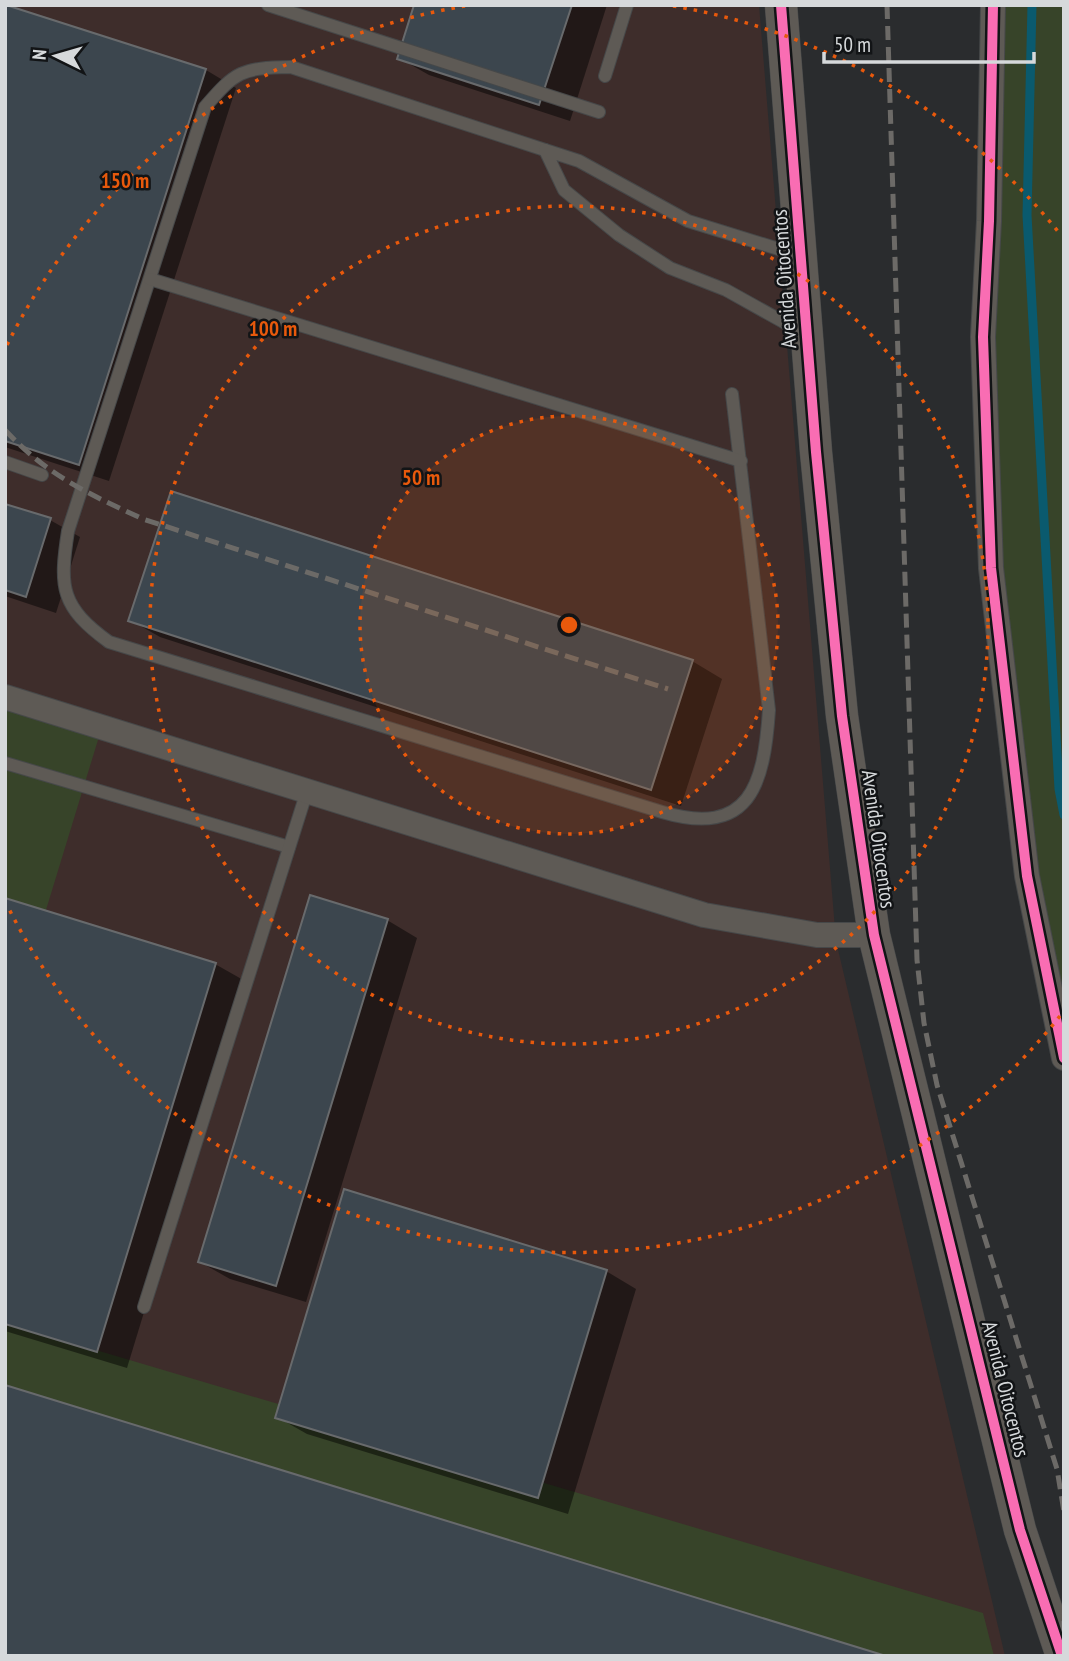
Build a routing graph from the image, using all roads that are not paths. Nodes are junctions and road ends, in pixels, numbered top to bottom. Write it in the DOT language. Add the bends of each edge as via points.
graph roads {
  1 [pos="268,5"];
  2 [pos="627,5"];
  3 [pos="781,5"];
  4 [pos="993,5"];
  5 [pos="605,76"];
  6 [pos="599,111"];
  7 [pos="545,150"];
  8 [pos="801,257"];
  9 [pos="150,279"];
  10 [pos="807,335"];
  11 [pos="733,394"];
  12 [pos="741,461"];
  13 [pos="5,462"];
  14 [pos="42,475"];
  15 [pos="5,697"];
  16 [pos="5,763"];
  17 [pos="307,791"];
  18 [pos="289,847"];
  19 [pos="874,935"];
  20 [pos="1064,1058"];
  21 [pos="144,1307"];
  22 [pos="1062,1656"];
  1 -- 6 [label="lane"];
  2 -- 5 [label="lane"];
  3 -- 8 [label="street, Avenida Oitocentos"];
  4 -- 20 [label="street" via="983,349 991,568 1027,876"];
  7 -- 8 [label="lane" via="579,161 688,221"];
  7 -- 9 [label="lane" via="291,67 232,76 205,107"];
  7 -- 10 [label="lane" via="564,190 619,235 670,268 726,290"];
  8 -- 10 [label="street, Avenida Oitocentos"];
  9 -- 12 [label="lane"];
  9 -- 12 [label="lane" via="68,531 62,567 67,598 85,624 109,642 690,820 712,821 735,811 753,791 766,756 769,710"];
  10 -- 19 [label="street, Avenida Oitocentos" via="842,716"];
  11 -- 12 [label="lane"];
  13 -- 14 [label="lane"];
  15 -- 17 [label="street"];
  16 -- 18 [label="lane"];
  17 -- 18 [label="lane"];
  17 -- 19 [label="street" via="704,915 817,935"];
  18 -- 21 [label="lane"];
  19 -- 22 [label="street, Avenida Oitocentos" via="1020,1530"];
}
